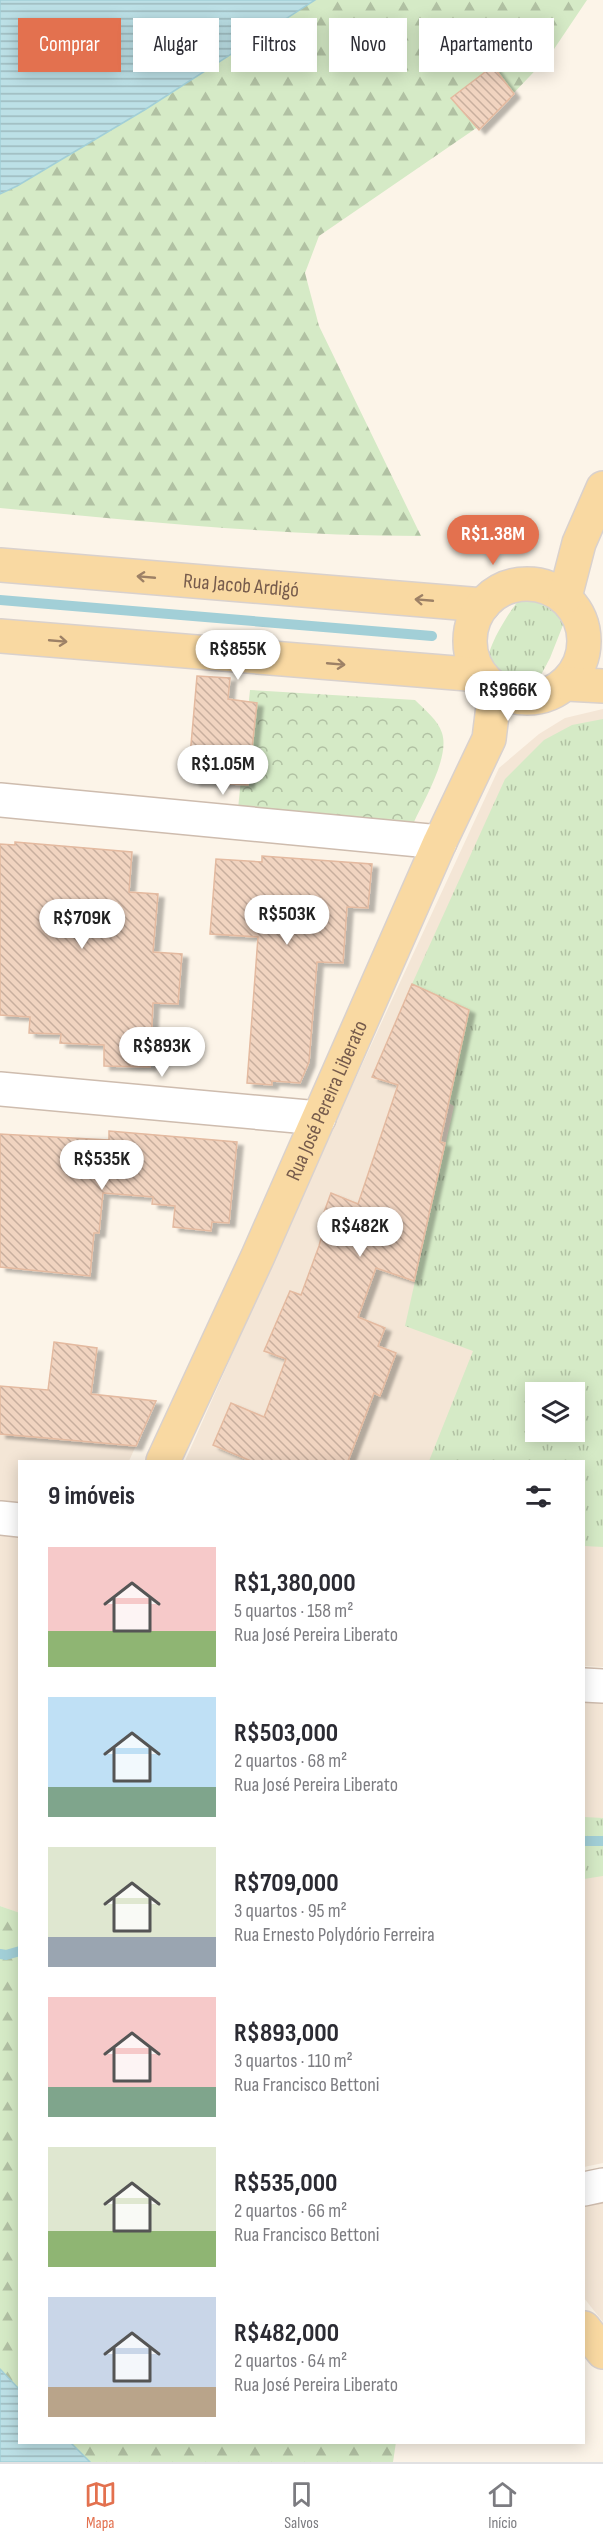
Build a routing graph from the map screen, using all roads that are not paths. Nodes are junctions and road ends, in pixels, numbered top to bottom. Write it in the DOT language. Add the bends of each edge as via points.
graph roads {
  1 [pos="603,488"];
  2 [pos="579,543"];
  3 [pos="0,565"];
  4 [pos="529,584"];
  5 [pos="483,605"];
  6 [pos="581,607"];
  7 [pos="0,636"];
  8 [pos="488,682"];
  9 [pos="567,684"];
  10 [pos="603,686"];
  11 [pos="534,699"];
  12 [pos="489,739"];
  13 [pos="0,800"];
  14 [pos="440,842"];
  15 [pos="0,1089"];
  16 [pos="319,1118"];
  17 [pos="163,1460"];
  18 [pos="0,1518"];
  19 [pos="18,1520"];
  20 [pos="585,1685"];
  21 [pos="603,1686"];
  22 [pos="603,2185"];
  23 [pos="585,2189"];
  24 [pos="585,2329"];
  25 [pos="603,2352"];
  1 -- 2 [label="main road"];
  2 -- 4 [label="main road"];
  2 -- 6 [label="main road"];
  5 -- 3 [label="main road, Rua Jacob Ardigó, one-way"];
  4 -- 5 [label="main road" via="495,593"];
  4 -- 6 [label="main road" via="546,587"];
  5 -- 8 [label="main road" via="472,625 470,647 473,662"];
  6 -- 9 [label="main road" via="586,641 577,672"];
  7 -- 8 [label="main road, one-way"];
  8 -- 11 [label="main road" via="514,698"];
  8 -- 12 [label="main road, Rua José Pereira Liberato"];
  9 -- 10 [label="main road"];
  9 -- 11 [label="main road"];
  11 -- 12 [label="main road, Rua José Pereira Liberato"];
  12 -- 14 [label="main road, Rua José Pereira Liberato"];
  13 -- 14 [label="street"];
  14 -- 16 [label="main road, Rua José Pereira Liberato"];
  15 -- 16 [label="street"];
  16 -- 17 [label="main road, Rua José Pereira Liberato"];
  18 -- 19 [label="street"];
  20 -- 21 [label="street"];
  22 -- 23 [label="street"];
  24 -- 25 [label="main road"];
}
